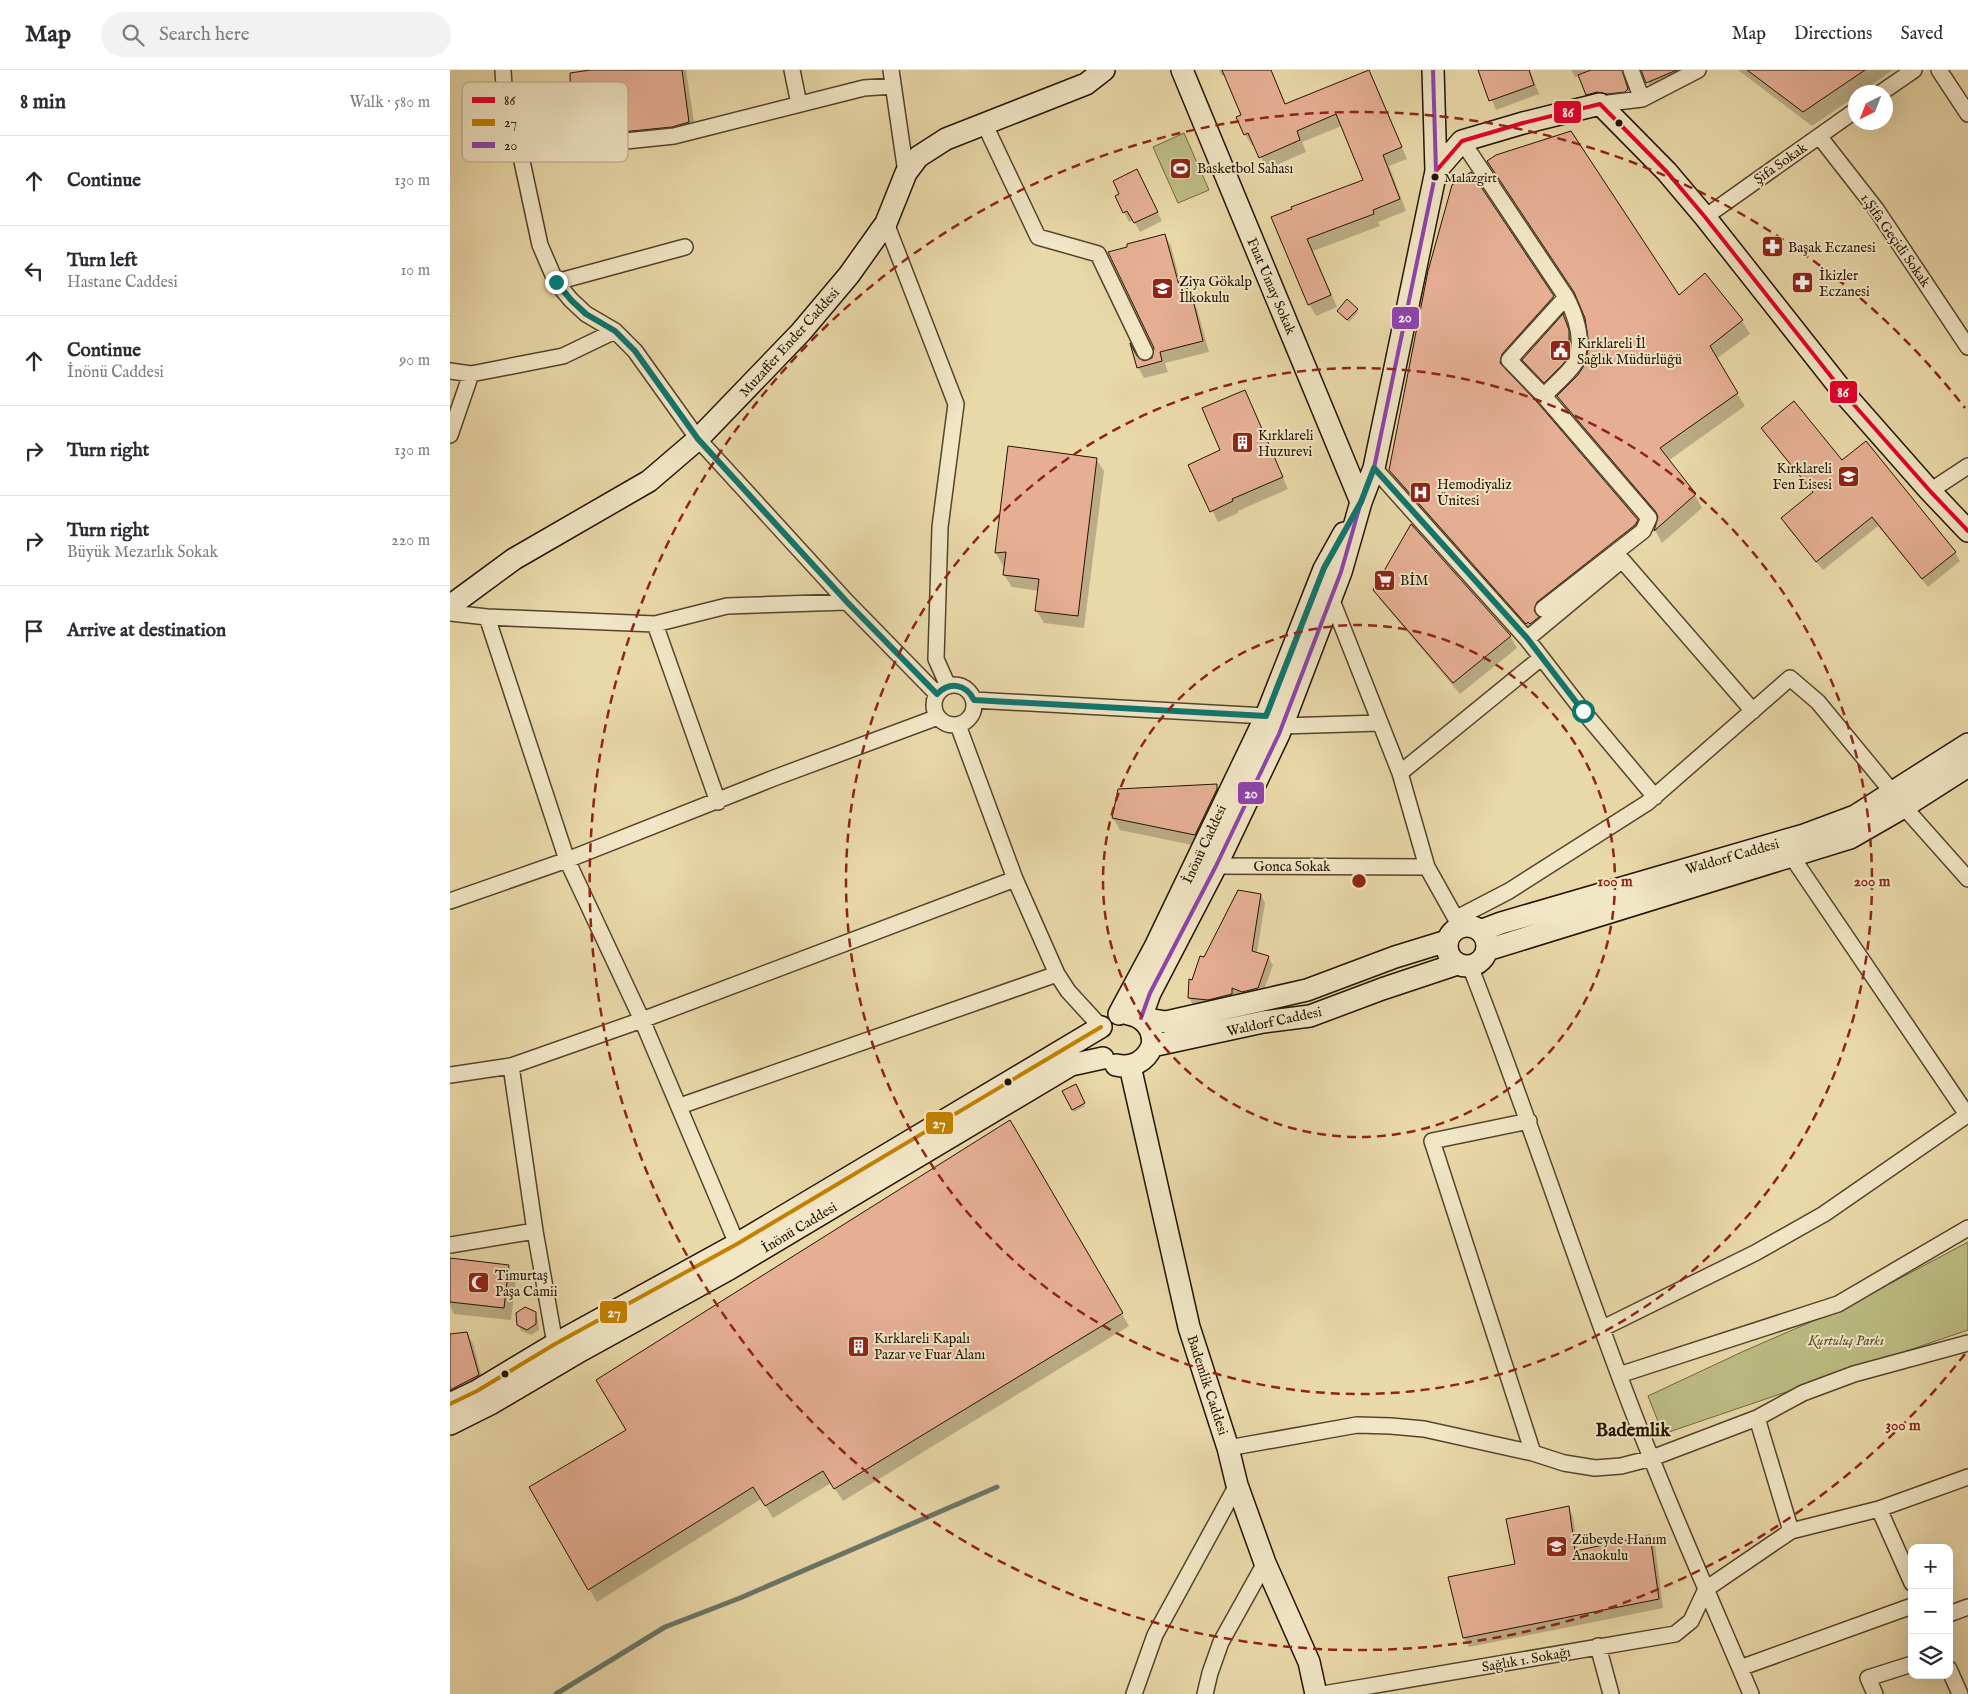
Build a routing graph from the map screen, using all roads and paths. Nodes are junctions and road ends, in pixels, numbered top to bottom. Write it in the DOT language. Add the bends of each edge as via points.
graph roads {
  1 [pos="792,70"];
  2 [pos="891,70"];
  3 [pos="1104,70"];
  4 [pos="1182,70"];
  5 [pos="1433,70"];
  6 [pos="1631,70"];
  7 [pos="1698,70"];
  8 [pos="1914,70"];
  9 [pos="1939,70"];
  10 [pos="1892,85"];
  11 [pos="893,86"];
  12 [pos="1642,99"];
  13 [pos="799,104"];
  14 [pos="1600,104"];
  15 [pos="1968,114"];
  16 [pos="1848,116"];
  17 [pos="984,123"];
  18 [pos="1819,136"];
  19 [pos="628,141"];
  20 [pos="1462,141"];
  21 [pos="522,162"];
  22 [pos="1436,172"];
  23 [pos="906,173"];
  24 [pos="1705,217"];
  25 [pos="886,223"];
  26 [pos="685,247"];
  27 [pos="556,282"];
  28 [pos="1566,297"];
  29 [pos="615,331"];
  30 [pos="1968,347"];
  31 [pos="1145,352"];
  32 [pos="450,371"];
  33 [pos="471,374"];
  34 [pos="1544,396"];
  35 [pos="450,435"];
  36 [pos="698,439"];
  37 [pos="1968,466"];
  38 [pos="1374,468"];
  39 [pos="1930,492"];
  40 [pos="1361,502"];
  41 [pos="1968,531"];
  42 [pos="1331,598"];
  43 [pos="847,602"];
  44 [pos="450,606"];
  45 [pos="1543,609"];
  46 [pos="450,613"];
  47 [pos="486,617"];
  48 [pos="655,624"];
  49 [pos="1527,638"];
  50 [pos="1541,658"];
  51 [pos="942,690"];
  52 [pos="974,700"];
  53 [pos="1753,711"];
  54 [pos="938,717"];
  55 [pos="1274,721"];
  56 [pos="1380,723"];
  57 [pos="958,726"];
  58 [pos="1968,744"];
  59 [pos="1968,766"];
  60 [pos="1400,773"];
  61 [pos="1655,797"];
  62 [pos="1899,800"];
  63 [pos="718,802"];
  64 [pos="1792,857"];
  65 [pos="567,860"];
  66 [pos="1216,866"];
  67 [pos="1427,868"];
  68 [pos="1015,879"];
  69 [pos="1968,879"];
  70 [pos="450,901"];
  71 [pos="1466,933"];
  72 [pos="1463,965"];
  73 [pos="1057,974"];
  74 [pos="1119,1014"];
  75 [pos="1141,1018"];
  76 [pos="642,1020"];
  77 [pos="1102,1027"];
  78 [pos="1150,1050"];
  79 [pos="1103,1058"];
  80 [pos="511,1066"];
  81 [pos="1130,1066"];
  82 [pos="450,1076"];
  83 [pos="680,1106"];
  84 [pos="1968,1115"];
  85 [pos="1529,1121"];
  86 [pos="1968,1228"];
  87 [pos="535,1231"];
  88 [pos="737,1244"];
  89 [pos="450,1245"];
  90 [pos="1603,1328"];
  91 [pos="1968,1343"];
  92 [pos="555,1344"];
  93 [pos="1619,1375"];
  94 [pos="450,1404"];
  95 [pos="1757,1418"];
  96 [pos="450,1424"];
  97 [pos="1228,1448"];
  98 [pos="1533,1453"];
  99 [pos="1652,1458"];
  100 [pos="1968,1477"];
  101 [pos="1237,1485"];
  102 [pos="1879,1509"];
  103 [pos="1791,1531"];
  104 [pos="1265,1563"];
  105 [pos="1908,1574"];
  106 [pos="1706,1590"];
  107 [pos="1908,1607"];
  108 [pos="1968,1607"];
  109 [pos="1953,1613"];
  110 [pos="1598,1646"];
  111 [pos="1908,1665"];
  112 [pos="1740,1668"];
  113 [pos="1953,1678"];
  114 [pos="1134,1694"];
  115 [pos="1205,1694"];
  116 [pos="1316,1694"];
  117 [pos="1323,1694"];
  118 [pos="1611,1694"];
  119 [pos="1751,1694"];
  120 [pos="1875,1694"];
  121 [pos="1960,1694"];
  1 -- 13 [label="street"];
  2 -- 11 [label="street"];
  3 -- 17 [label="main road, Muzaffer Ender Caddesi" via="1086,84"];
  4 -- 40 [label="main road, Fuat Umay Sokak"];
  5 -- 22 [label="main road"];
  6 -- 12 [label="street"];
  7 -- 12 [label="street"];
  8 -- 10 [label="street"];
  9 -- 15 [label="street"];
  11 -- 13 [label="street" via="864,88"];
  11 -- 23 [label="street"];
  12 -- 14 [label="street"];
  13 -- 19 [label="street" via="674,136"];
  14 -- 20 [label="main road"];
  14 -- 24 [label="main road" via="1667,172"];
  16 -- 18 [label="street, Şifa Sokak"];
  17 -- 23 [label="main road, Muzaffer Ender Caddesi" via="946,139 918,157"];
  17 -- 31 [label="street" via="1038,237 1098,254"];
  18 -- 24 [label="street, Şifa Sokak"];
  18 -- 30 [label="street, 1.Şifa Geçidi Sokak" via="1876,209"];
  20 -- 22 [label="main road"];
  20 -- 28 [label="street"];
  21 -- 27 [label="street" via="540,245"];
  22 -- 38 [label="main road"];
  23 -- 25 [label="main road, Muzaffer Ender Caddesi"];
  24 -- 39 [label="main road" via="1848,398"];
  25 -- 36 [label="main road, Muzaffer Ender Caddesi" via="850,275 801,332"];
  25 -- 51 [label="street" via="956,404 940,527 936,659"];
  26 -- 27 [label="street"];
  27 -- 29 [label="street" via="586,314"];
  28 -- 34 [label="street" via="1580,339 1575,362"];
  28 -- 34 [label="street" via="1509,360"];
  29 -- 33 [label="street" via="563,356"];
  29 -- 36 [label="street" via="635,351"];
  32 -- 33 [label="street"];
  33 -- 35 [label="street"];
  34 -- 45 [label="street" via="1648,518 1644,531"];
  36 -- 43 [label="street"];
  36 -- 44 [label="main road, Muzaffer Ender Caddesi" via="649,481 514,559"];
  37 -- 39 [label="street"];
  38 -- 40 [label="main road"];
  38 -- 49 [label="street"];
  39 -- 41 [label="main road"];
  40 -- 42 [label="main road, İnönü Caddesi" via="1342,572"];
  40 -- 55 [label="main road, İnönü Caddesi" via="1324,568"];
  42 -- 55 [label="main road, İnönü Caddesi"];
  42 -- 56 [label="street"];
  43 -- 48 [label="street" via="727,606"];
  43 -- 51 [label="street"];
  46 -- 47 [label="street"];
  47 -- 48 [label="street"];
  47 -- 65 [label="street"];
  48 -- 63 [label="street"];
  49 -- 50 [label="street"];
  49 -- 53 [label="street" via="1622,560"];
  50 -- 60 [label="street"];
  50 -- 61 [label="street"];
  51 -- 52 [label="street" via="961,686"];
  51 -- 54 [label="street" via="934,707"];
  52 -- 55 [label="street"];
  52 -- 57 [label="street" via="973,714"];
  53 -- 61 [label="street"];
  53 -- 62 [label="street" via="1790,678 1818,702"];
  54 -- 57 [label="street" via="944,723"];
  54 -- 63 [label="street"];
  55 -- 56 [label="street"];
  55 -- 66 [label="main road, İnönü Caddesi"];
  55 -- 74 [label="main road, İnönü Caddesi"];
  56 -- 60 [label="street"];
  57 -- 68 [label="street"];
  58 -- 62 [label="main road, Waldorf Caddesi"];
  59 -- 62 [label="main road, Waldorf Caddesi"];
  60 -- 67 [label="street"];
  61 -- 71 [label="street" via="1509,891"];
  62 -- 64 [label="main road, Waldorf Caddesi" via="1850,838"];
  62 -- 69 [label="street"];
  62 -- 71 [label="main road, Waldorf Caddesi" via="1804,835"];
  63 -- 65 [label="street"];
  64 -- 71 [label="main road, Waldorf Caddesi"];
  64 -- 84 [label="street"];
  65 -- 70 [label="street"];
  65 -- 76 [label="street"];
  66 -- 67 [label="street, Gonca Sokak"];
  66 -- 75 [label="main road, İnönü Caddesi" via="1150,993"];
  67 -- 71 [label="street"];
  68 -- 73 [label="street"];
  68 -- 76 [label="street"];
  71 -- 72 [label="main road" via="1448,954"];
  71 -- 72 [label="main road" via="1481,960"];
  71 -- 75 [label="main road, Waldorf Caddesi" via="1307,990 1166,1022"];
  72 -- 78 [label="main road, Waldorf Caddesi" via="1382,989 1310,1016 1263,1022"];
  72 -- 85 [label="street"];
  73 -- 77 [label="street" via="1068,991"];
  73 -- 83 [label="street"];
  74 -- 75 [label="main road"];
  74 -- 77 [label="main road"];
  75 -- 78 [label="main road" via="1150,1030"];
  76 -- 80 [label="street"];
  76 -- 83 [label="street"];
  77 -- 79 [label="main road" via="1098,1046"];
  77 -- 88 [label="main road, İnönü Caddesi"];
  78 -- 81 [label="main road" via="1142,1060"];
  79 -- 81 [label="main road" via="1117,1066"];
  79 -- 96 [label="main road, İnönü Caddesi" via="1072,1065 729,1269"];
  80 -- 82 [label="street"];
  80 -- 87 [label="street"];
  81 -- 97 [label="main road, Bademlik Caddesi" via="1189,1327"];
  83 -- 88 [label="street"];
  84 -- 90 [label="street" via="1809,1222 1755,1253"];
  85 -- 90 [label="street"];
  85 -- 98 [label="street" via="1432,1141"];
  86 -- 93 [label="street" via="1838,1304"];
  87 -- 89 [label="street"];
  87 -- 92 [label="street"];
  88 -- 92 [label="main road, İnönü Caddesi"];
  90 -- 93 [label="street"];
  91 -- 95 [label="street" via="1854,1374 1803,1393"];
  92 -- 94 [label="main road, İnönü Caddesi"];
  93 -- 99 [label="street"];
  95 -- 99 [label="street"];
  95 -- 103 [label="street"];
  97 -- 98 [label="street" via="1357,1425 1424,1429"];
  97 -- 101 [label="main road, Bademlik Caddesi"];
  98 -- 99 [label="street" via="1595,1468 1622,1466"];
  99 -- 106 [label="street"];
  100 -- 102 [label="street"];
  101 -- 104 [label="main road, Bademlik Caddesi"];
  101 -- 114 [label="street" via="1155,1635"];
  102 -- 103 [label="street"];
  102 -- 105 [label="street"];
  103 -- 106 [label="street"];
  104 -- 115 [label="street" via="1221,1642"];
  104 -- 116 [label="main road, Bademlik Caddesi" via="1309,1662"];
  106 -- 110 [label="street, Sağlık 1. Sokağı" via="1691,1620 1675,1634"];
  106 -- 112 [label="street"];
  107 -- 112 [label="street"];
  108 -- 109 [label="street"];
  110 -- 117 [label="street, Sağlık 1. Sokağı"];
  110 -- 118 [label="street"];
  111 -- 120 [label="street" via="1868,1678"];
  112 -- 119 [label="street"];
  113 -- 121 [label="street"];
}
